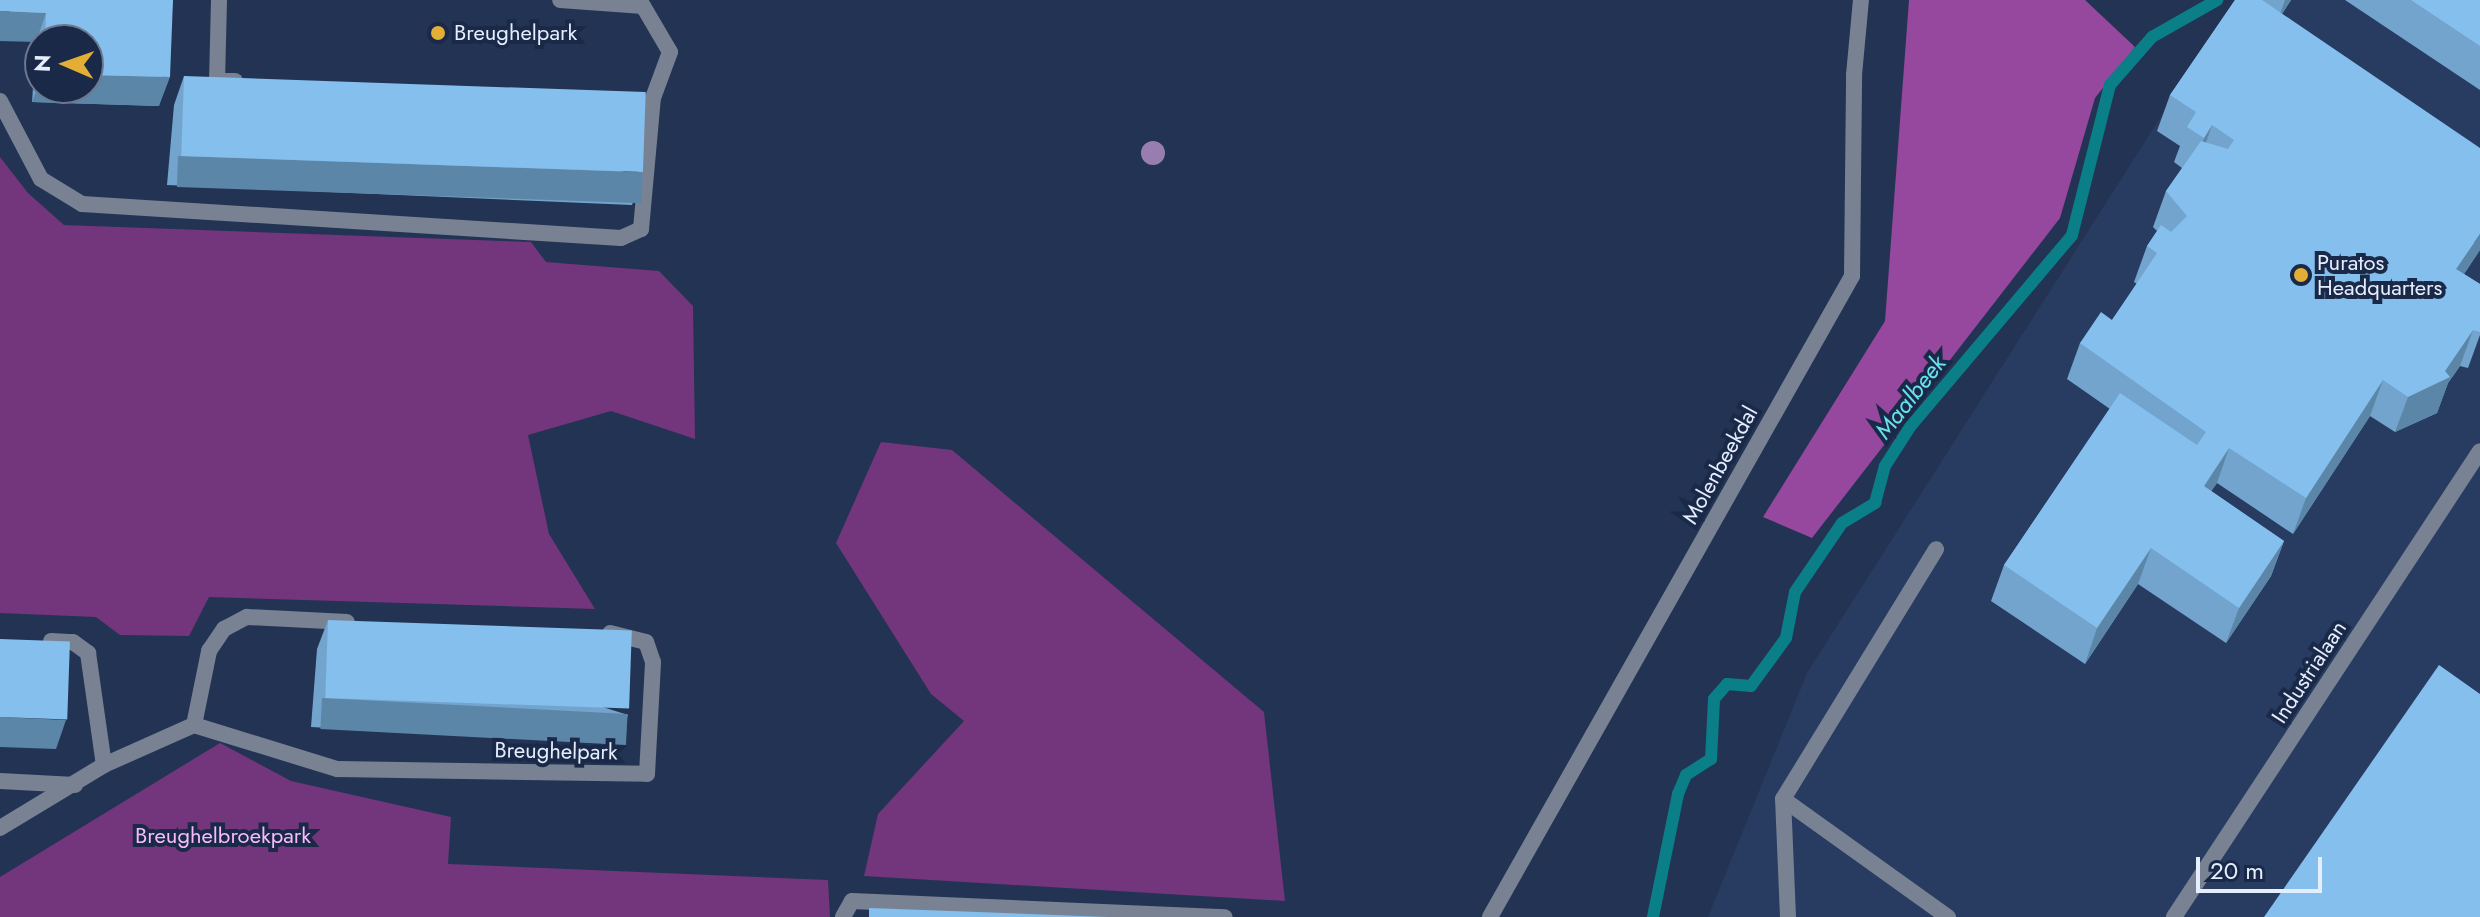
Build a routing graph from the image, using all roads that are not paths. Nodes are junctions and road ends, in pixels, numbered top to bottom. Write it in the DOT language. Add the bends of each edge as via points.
graph roads {
  1 [pos="219,0"];
  2 [pos="560,0"];
  3 [pos="1861,0"];
  4 [pos="248,82"];
  5 [pos="0,101"];
  6 [pos="2480,451"];
  7 [pos="1936,549"];
  8 [pos="358,622"];
  9 [pos="593,632"];
  10 [pos="29,640"];
  11 [pos="194,725"];
  12 [pos="104,765"];
  13 [pos="0,781"];
  14 [pos="75,785"];
  15 [pos="1783,799"];
  16 [pos="0,828"];
  17 [pos="843,917"];
  18 [pos="1225,917"];
  19 [pos="1490,917"];
  20 [pos="1788,917"];
  21 [pos="1948,917"];
  22 [pos="2174,917"];
  1 -- 4 [label="street" via="217,81"];
  2 -- 5 [label="street" via="643,6 670,52 646,98 641,229 621,238 82,204 41,179"];
  3 -- 19 [label="street, Molenbeekdal" via="1854,75 1852,276"];
  6 -- 22 [label="street, Industrialaan"];
  7 -- 15 [label="street"];
  8 -- 11 [label="street" via="247,617 224,629 209,651"];
  9 -- 11 [label="street, Breughelpark" via="646,642 653,662 647,774 337,769"];
  10 -- 12 [label="street" via="73,642 88,653"];
  11 -- 12 [label="street"];
  12 -- 14 [label="street"];
  13 -- 14 [label="street"];
  14 -- 16 [label="street"];
  15 -- 20 [label="street"];
  15 -- 21 [label="street"];
  17 -- 18 [label="street" via="852,901"];
}
